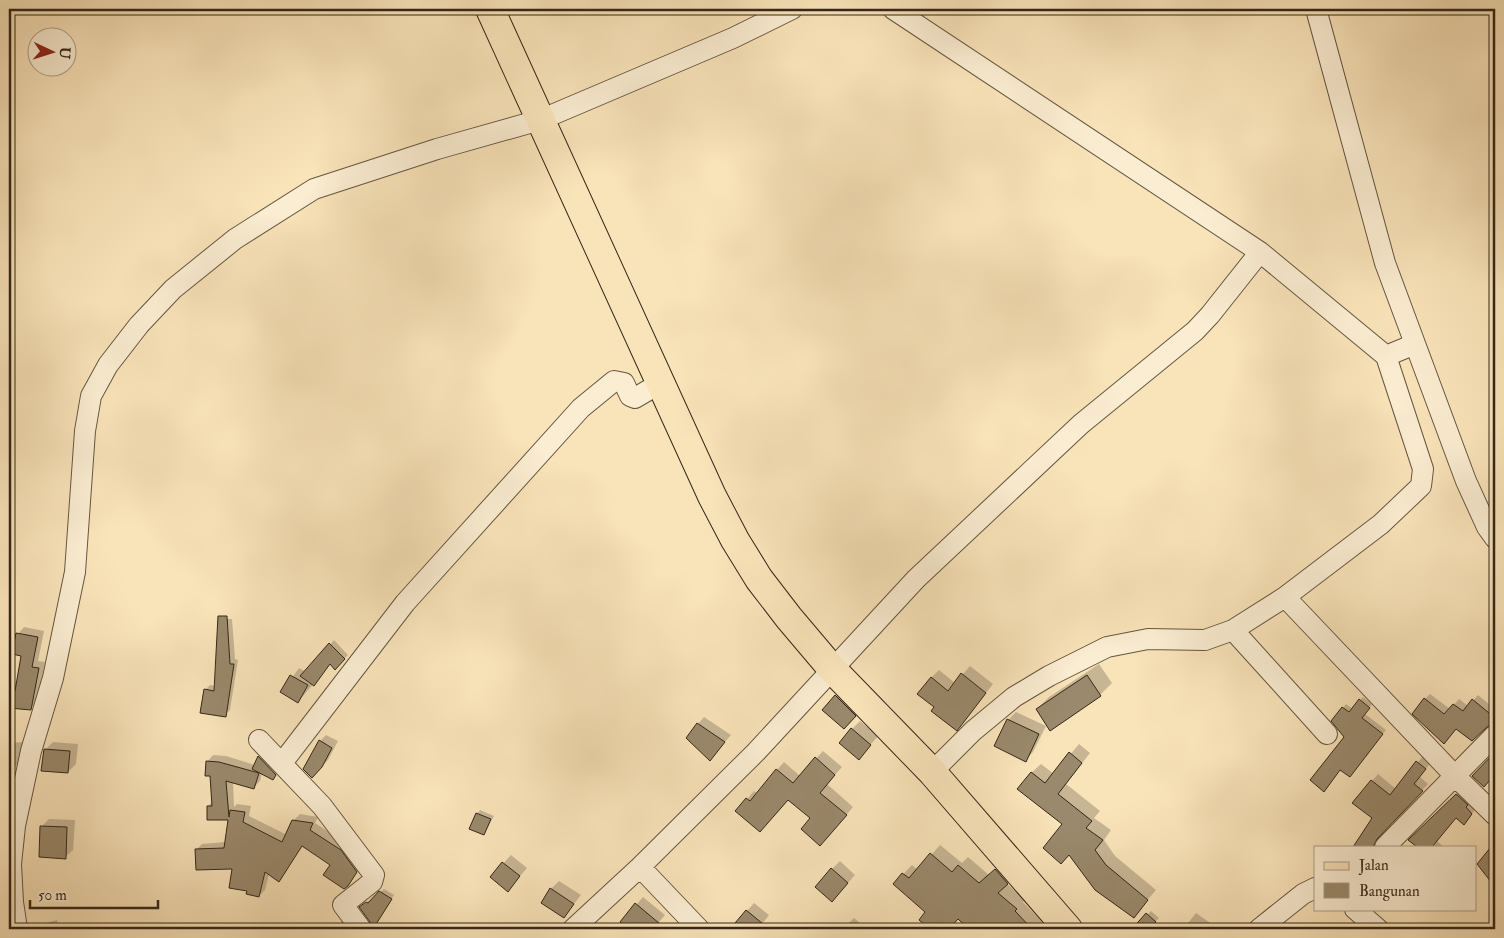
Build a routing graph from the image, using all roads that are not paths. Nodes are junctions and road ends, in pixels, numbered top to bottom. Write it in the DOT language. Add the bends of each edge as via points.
graph roads {
  1 [pos="490,9"];
  2 [pos="792,9"];
  3 [pos="893,9"];
  4 [pos="1316,9"];
  5 [pos="540,120"];
  6 [pos="1260,252"];
  7 [pos="1415,344"];
  8 [pos="1386,356"];
  9 [pos="662,382"];
  10 [pos="1495,538"];
  11 [pos="1286,597"];
  12 [pos="1233,630"];
  13 [pos="833,670"];
  14 [pos="1327,734"];
  15 [pos="1495,735"];
  16 [pos="260,740"];
  17 [pos="282,763"];
  18 [pos="932,772"];
  19 [pos="1456,777"];
  20 [pos="1495,815"];
  21 [pos="1385,846"];
  22 [pos="640,867"];
  23 [pos="1314,888"];
  24 [pos="1355,910"];
  25 [pos="17,929"];
  26 [pos="361,929"];
  27 [pos="573,929"];
  28 [pos="699,929"];
  29 [pos="1068,929"];
  30 [pos="1258,929"];
  31 [pos="1378,929"];
  1 -- 5 [label="main road"];
  2 -- 5 [label="street" via="733,38"];
  3 -- 6 [label="street"];
  4 -- 7 [label="street" via="1385,263"];
  5 -- 9 [label="main road"];
  5 -- 25 [label="street" via="436,149 314,189 234,239 173,289 108,365 91,396 85,431 75,572 53,678 31,751 15,826 11,864"];
  6 -- 8 [label="street"];
  6 -- 13 [label="street" via="1196,331 1066,438 916,578"];
  7 -- 8 [label="street"];
  7 -- 10 [label="street" via="1466,481"];
  8 -- 11 [label="street" via="1423,469 1423,483 1381,524"];
  9 -- 13 [label="main road" via="735,540 760,580"];
  9 -- 17 [label="street" via="635,398 630,396 624,384 614,381 580,408 405,603"];
  11 -- 12 [label="street"];
  11 -- 19 [label="street"];
  12 -- 14 [label="street"];
  12 -- 18 [label="street" via="1205,640 1148,639 1107,647 1014,697 973,731"];
  13 -- 18 [label="main road"];
  13 -- 22 [label="street"];
  15 -- 19 [label="street"];
  16 -- 17 [label="street"];
  17 -- 26 [label="street" via="322,806 374,875 372,882 343,905"];
  18 -- 29 [label="main road"];
  19 -- 20 [label="street"];
  19 -- 21 [label="street"];
  22 -- 27 [label="street"];
  22 -- 28 [label="street"];
  23 -- 30 [label="street"];
  24 -- 31 [label="street"];
}
